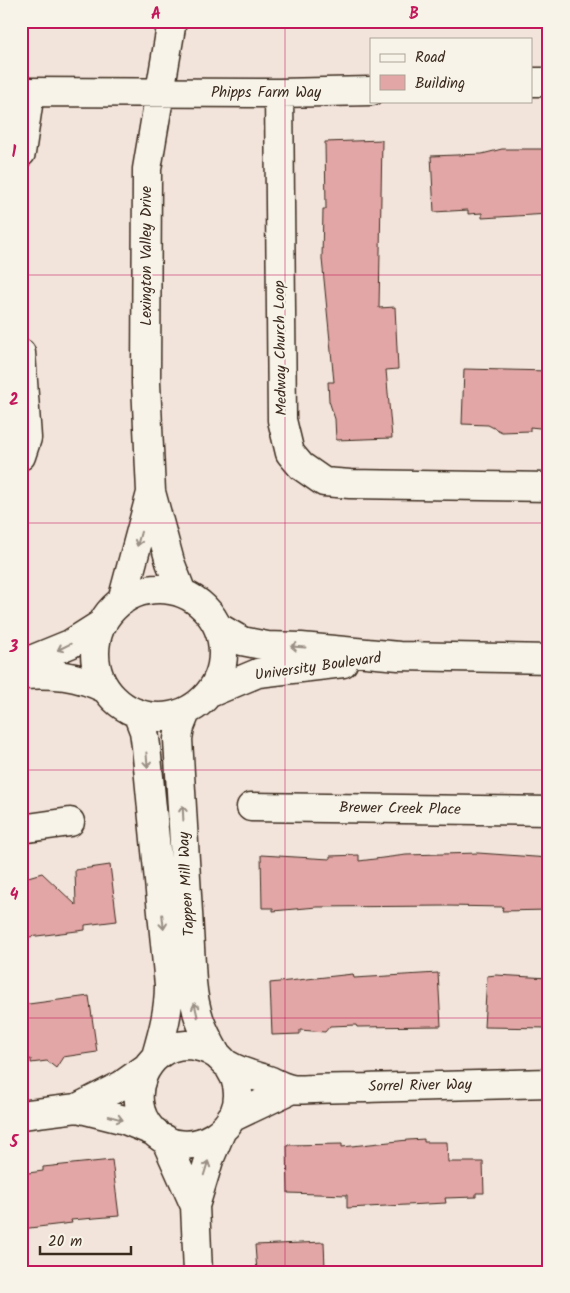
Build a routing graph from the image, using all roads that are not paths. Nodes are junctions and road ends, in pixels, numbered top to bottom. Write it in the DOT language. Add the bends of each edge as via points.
graph roads {
  1 [pos="172,21"];
  2 [pos="532,82"];
  3 [pos="549,82"];
  4 [pos="370,91"];
  5 [pos="25,92"];
  6 [pos="160,93"];
  7 [pos="278,93"];
  8 [pos="21,152"];
  9 [pos="21,353"];
  10 [pos="21,456"];
  11 [pos="549,487"];
  12 [pos="151,492"];
  13 [pos="182,593"];
  14 [pos="122,601"];
  15 [pos="103,623"];
  16 [pos="218,627"];
  17 [pos="399,656"];
  18 [pos="549,659"];
  19 [pos="21,664"];
  20 [pos="21,675"];
  21 [pos="106,689"];
  22 [pos="210,693"];
  23 [pos="186,712"];
  24 [pos="136,713"];
  25 [pos="252,807"];
  26 [pos="549,811"];
  27 [pos="70,822"];
  28 [pos="21,829"];
  29 [pos="222,1060"];
  30 [pos="151,1062"];
  31 [pos="549,1084"];
  32 [pos="292,1089"];
  33 [pos="77,1108"];
  34 [pos="21,1115"];
  35 [pos="226,1125"];
  36 [pos="160,1136"];
  37 [pos="194,1206"];
  38 [pos="198,1272"];
  1 -- 6 [label="street, Lexington Valley Drive"];
  2 -- 3 [label="street"];
  4 -- 7 [label="street, Phipps Farm Way"];
  5 -- 6 [label="street, Phipps Farm Way"];
  5 -- 8 [label="street"];
  6 -- 7 [label="street, Phipps Farm Way"];
  6 -- 12 [label="street, Lexington Valley Drive" via="147,169 146,383"];
  7 -- 11 [label="street, Medway Church Loop" via="282,420 290,453 301,466 324,482"];
  9 -- 10 [label="street" via="27,438"];
  12 -- 13 [label="street, Lexington Valley Drive"];
  12 -- 14 [label="street, Lexington Valley Drive, one-way"];
  13 -- 14 [label="street" via="151,590"];
  13 -- 16 [label="street" via="207,610"];
  14 -- 15 [label="street"];
  15 -- 19 [label="street, one-way" via="70,644"];
  15 -- 21 [label="street" via="95,652 98,671"];
  17 -- 16 [label="street, University Boulevard, one-way" via="256,645"];
  16 -- 22 [label="street" via="223,646 222,666"];
  17 -- 18 [label="street, University Boulevard"];
  17 -- 22 [label="street, University Boulevard" via="272,670 237,680"];
  20 -- 21 [label="street" via="70,676"];
  21 -- 24 [label="street" via="119,703"];
  22 -- 23 [label="street"];
  23 -- 24 [label="street" via="161,717"];
  29 -- 23 [label="street, Tappen Mill Way, one-way" via="199,1020 192,982 178,739"];
  24 -- 30 [label="street, Tappen Mill Way, one-way" via="146,746 170,1001 167,1020"];
  25 -- 26 [label="street, Brewer Creek Place"];
  27 -- 28 [label="street"];
  29 -- 30 [label="street" via="202,1047 186,1045 170,1048"];
  29 -- 32 [label="street, Sorrel River Way"];
  29 -- 35 [label="street" via="235,1079 238,1095 235,1111"];
  30 -- 33 [label="street" via="122,1085"];
  30 -- 36 [label="street" via="139,1083 138,1099 142,1115 151,1130"];
  31 -- 32 [label="street, Sorrel River Way"];
  32 -- 35 [label="street, Sorrel River Way"];
  33 -- 34 [label="street"];
  33 -- 36 [label="street, one-way" via="125,1120"];
  35 -- 36 [label="street" via="214,1137 198,1144 181,1144"];
  37 -- 35 [label="street, one-way" via="209,1160"];
  36 -- 37 [label="street"];
  37 -- 38 [label="street"];
}
